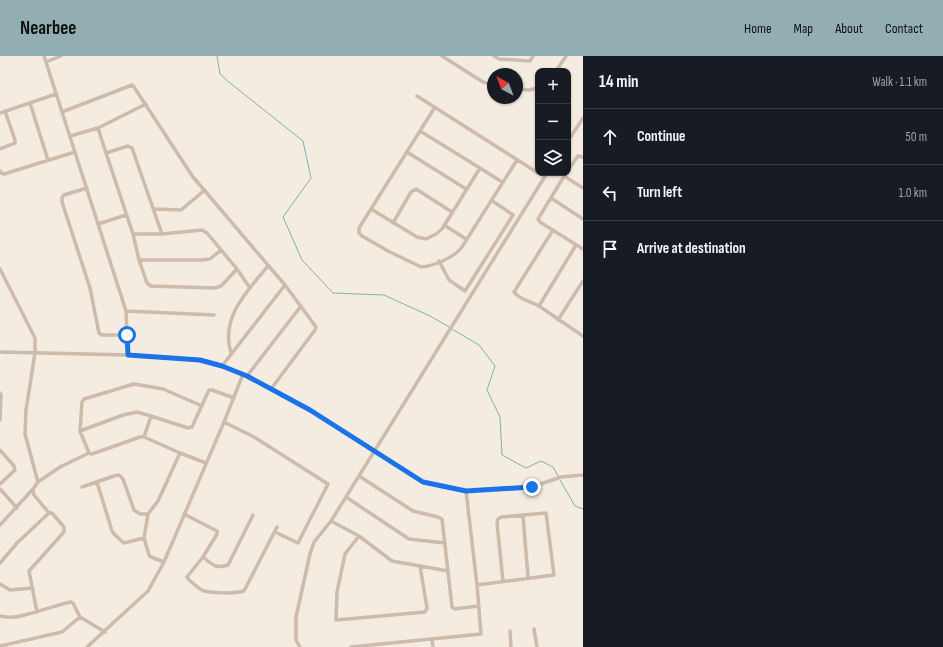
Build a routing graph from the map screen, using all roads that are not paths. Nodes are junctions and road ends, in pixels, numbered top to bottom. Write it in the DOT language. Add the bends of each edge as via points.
graph roads {
  1 [pos="44,56"];
  2 [pos="61,56"];
  3 [pos="442,56"];
  4 [pos="494,56"];
  5 [pos="533,56"];
  6 [pos="566,56"];
  7 [pos="46,62"];
  8 [pos="558,68"];
  9 [pos="487,83"];
  10 [pos="535,89"];
  11 [pos="523,90"];
  12 [pos="56,94"];
  13 [pos="417,96"];
  14 [pos="30,103"];
  15 [pos="146,104"];
  16 [pos="435,107"];
  17 [pos="5,111"];
  18 [pos="62,112"];
  19 [pos="0,113"];
  20 [pos="582,121"];
  21 [pos="98,128"];
  22 [pos="420,131"];
  23 [pos="70,136"];
  24 [pos="569,140"];
  25 [pos="0,148"];
  26 [pos="75,152"];
  27 [pos="407,152"];
  28 [pos="106,153"];
  29 [pos="583,157"];
  30 [pos="48,160"];
  31 [pos="517,160"];
  32 [pos="571,166"];
  33 [pos="480,168"];
  34 [pos="0,171"];
  35 [pos="535,171"];
  36 [pos="545,176"];
  37 [pos="564,176"];
  38 [pos="566,176"];
  39 [pos="502,182"];
  40 [pos="87,188"];
  41 [pos="583,188"];
  42 [pos="466,189"];
  43 [pos="205,190"];
  44 [pos="551,198"];
  45 [pos="490,200"];
  46 [pos="154,209"];
  47 [pos="371,209"];
  48 [pos="452,212"];
  49 [pos="126,215"];
  50 [pos="583,219"];
  51 [pos="393,223"];
  52 [pos="98,224"];
  53 [pos="444,226"];
  54 [pos="553,230"];
  55 [pos="133,234"];
  56 [pos="162,234"];
  57 [pos="466,239"];
  58 [pos="576,245"];
  59 [pos="583,249"];
  60 [pos="221,250"];
  61 [pos="139,260"];
  62 [pos="439,261"];
  63 [pos="268,266"];
  64 [pos="237,268"];
  65 [pos="0,269"];
  66 [pos="583,281"];
  67 [pos="285,285"];
  68 [pos="250,288"];
  69 [pos="465,291"];
  70 [pos="471,295"];
  71 [pos="301,306"];
  72 [pos="539,306"];
  73 [pos="126,311"];
  74 [pos="214,315"];
  75 [pos="558,320"];
  76 [pos="583,329"];
  77 [pos="127,335"];
  78 [pos="581,335"];
  79 [pos="0,352"];
  80 [pos="35,353"];
  81 [pos="231,353"];
  82 [pos="128,355"];
  83 [pos="222,366"];
  84 [pos="243,374"];
  85 [pos="247,376"];
  86 [pos="271,389"];
  87 [pos="0,393"];
  88 [pos="234,398"];
  89 [pos="202,406"];
  90 [pos="152,416"];
  91 [pos="0,420"];
  92 [pos="224,422"];
  93 [pos="80,431"];
  94 [pos="144,437"];
  95 [pos="0,450"];
  96 [pos="375,451"];
  97 [pos="89,453"];
  98 [pos="180,453"];
  99 [pos="206,463"];
  100 [pos="583,474"];
  101 [pos="359,476"];
  102 [pos="38,482"];
  103 [pos="96,482"];
  104 [pos="0,484"];
  105 [pos="82,487"];
  106 [pos="0,489"];
  107 [pos="33,490"];
  108 [pos="466,491"];
  109 [pos="346,497"];
  110 [pos="17,508"];
  111 [pos="49,513"];
  112 [pos="148,514"];
  113 [pos="184,514"];
  114 [pos="253,515"];
  115 [pos="523,516"];
  116 [pos="331,521"];
  117 [pos="0,525"];
  118 [pos="277,527"];
  119 [pos="275,532"];
  120 [pos="359,536"];
  121 [pos="144,538"];
  122 [pos="445,543"];
  123 [pos="203,557"];
  124 [pos="164,562"];
  125 [pos="0,563"];
  126 [pos="420,566"];
  127 [pos="448,571"];
  128 [pos="528,578"];
  129 [pos="503,581"];
  130 [pos="0,584"];
  131 [pos="477,585"];
  132 [pos="33,588"];
  133 [pos="478,606"];
  134 [pos="37,612"];
  135 [pos="0,616"];
  136 [pos="80,617"];
  137 [pos="534,629"];
  138 [pos="510,631"];
  139 [pos="105,632"];
  140 [pos="432,639"];
  141 [pos="17,642"];
  142 [pos="0,646"];
  143 [pos="17,647"];
  144 [pos="87,647"];
  145 [pos="300,647"];
  146 [pos="351,647"];
  147 [pos="433,647"];
  148 [pos="511,647"];
  149 [pos="537,647"];
  1 -- 7 [label="street"];
  2 -- 7 [label="street"];
  3 -- 9 [label="street"];
  4 -- 5 [label="street" via="499,59 530,61"];
  6 -- 8 [label="street"];
  7 -- 12 [label="street"];
  10 -- 11 [label="street"];
  12 -- 14 [label="street"];
  12 -- 18 [label="street"];
  13 -- 16 [label="street"];
  14 -- 17 [label="street"];
  14 -- 30 [label="street"];
  15 -- 18 [label="street" via="134,87 129,86"];
  15 -- 21 [label="street"];
  15 -- 43 [label="street"];
  16 -- 22 [label="street"];
  16 -- 31 [label="street"];
  17 -- 19 [label="street"];
  17 -- 25 [label="street" via="15,143"];
  18 -- 23 [label="street"];
  20 -- 24 [label="street"];
  21 -- 23 [label="street"];
  21 -- 28 [label="street"];
  22 -- 27 [label="street"];
  22 -- 33 [label="street"];
  23 -- 26 [label="street"];
  26 -- 30 [label="street"];
  26 -- 40 [label="street"];
  27 -- 42 [label="street"];
  27 -- 47 [label="street"];
  28 -- 46 [label="street" via="128,146 132,148"];
  28 -- 49 [label="street"];
  29 -- 32 [label="street" via="578,156"];
  30 -- 34 [label="street" via="4,174"];
  31 -- 35 [label="street"];
  31 -- 39 [label="street"];
  33 -- 39 [label="street"];
  33 -- 42 [label="street"];
  36 -- 70 [label="street"];
  37 -- 44 [label="street"];
  38 -- 41 [label="street"];
  39 -- 45 [label="street"];
  40 -- 52 [label="street"];
  40 -- 77 [label="street" via="64,195 62,202 90,288 99,333"];
  42 -- 48 [label="street"];
  43 -- 46 [label="street" via="181,210"];
  43 -- 63 [label="street"];
  44 -- 50 [label="street"];
  44 -- 54 [label="street" via="538,219"];
  45 -- 57 [label="street"];
  45 -- 69 [label="street" via="513,215"];
  46 -- 56 [label="street"];
  47 -- 51 [label="street"];
  47 -- 62 [label="street" via="359,228 362,236 416,265 425,266"];
  48 -- 51 [label="street" via="416,189 411,192"];
  48 -- 53 [label="street"];
  49 -- 52 [label="street"];
  49 -- 55 [label="street"];
  51 -- 53 [label="street" via="422,239 436,234"];
  52 -- 73 [label="street"];
  53 -- 57 [label="street"];
  54 -- 58 [label="street"];
  54 -- 72 [label="street" via="514,292"];
  55 -- 56 [label="street"];
  55 -- 61 [label="street"];
  56 -- 60 [label="street" via="202,230"];
  57 -- 62 [label="street" via="459,251"];
  58 -- 59 [label="street"];
  58 -- 72 [label="street"];
  60 -- 61 [label="street" via="210,259 203,260"];
  60 -- 64 [label="street"];
  61 -- 64 [label="street" via="151,286 218,288"];
  62 -- 69 [label="street" via="449,280"];
  63 -- 67 [label="street"];
  63 -- 68 [label="street"];
  64 -- 68 [label="street"];
  65 -- 80 [label="street" via="34,338"];
  66 -- 75 [label="street"];
  67 -- 71 [label="street"];
  67 -- 81 [label="street"];
  68 -- 81 [label="street" via="232,316 227,333"];
  69 -- 70 [label="street"];
  70 -- 96 [label="street"];
  71 -- 85 [label="street"];
  71 -- 86 [label="street" via="316,327 315,330"];
  72 -- 75 [label="street"];
  73 -- 74 [label="street"];
  73 -- 77 [label="street"];
  75 -- 78 [label="street"];
  76 -- 78 [label="street"];
  77 -- 82 [label="street"];
  79 -- 80 [label="street"];
  80 -- 82 [label="street"];
  80 -- 102 [label="street" via="26,410 26,434"];
  81 -- 83 [label="street"];
  82 -- 83 [label="street" via="200,360"];
  83 -- 84 [label="street"];
  84 -- 85 [label="street"];
  84 -- 88 [label="street"];
  85 -- 86 [label="street"];
  86 -- 96 [label="street"];
  87 -- 91 [label="street"];
  88 -- 89 [label="street" via="209,390"];
  88 -- 92 [label="street"];
  89 -- 90 [label="street" via="192,427 188,428"];
  89 -- 93 [label="street" via="163,389 134,384 84,399"];
  90 -- 93 [label="street" via="137,412"];
  90 -- 94 [label="street"];
  92 -- 99 [label="street"];
  92 -- 119 [label="street" via="254,437 328,484 298,543"];
  93 -- 97 [label="street"];
  94 -- 97 [label="street"];
  94 -- 98 [label="street"];
  95 -- 104 [label="street" via="15,470"];
  96 -- 101 [label="street"];
  96 -- 108 [label="street" via="423,482"];
  97 -- 102 [label="street" via="60,467"];
  98 -- 99 [label="street"];
  98 -- 112 [label="street" via="158,501"];
  99 -- 113 [label="street"];
  100 -- 108 [label="street" via="561,477 532,487"];
  101 -- 109 [label="street"];
  101 -- 122 [label="street" via="413,511 440,517"];
  102 -- 107 [label="street"];
  103 -- 105 [label="street"];
  103 -- 112 [label="street" via="119,476 123,479 134,510 140,514"];
  103 -- 121 [label="street" via="114,534 124,543"];
  106 -- 110 [label="street"];
  107 -- 110 [label="street"];
  107 -- 111 [label="street" via="34,495"];
  108 -- 131 [label="street"];
  109 -- 116 [label="street"];
  109 -- 122 [label="street" via="409,539"];
  110 -- 117 [label="street"];
  111 -- 125 [label="street"];
  111 -- 132 [label="street" via="60,522 64,530 30,569"];
  112 -- 121 [label="street"];
  113 -- 123 [label="street" via="217,531"];
  113 -- 124 [label="street"];
  114 -- 123 [label="street" via="228,565 215,566"];
  115 -- 128 [label="street"];
  115 -- 128 [label="street" via="545,512 547,514 554,575"];
  115 -- 129 [label="street" via="498,519"];
  116 -- 120 [label="street"];
  116 -- 145 [label="street" via="314,542 310,554 296,617 296,640"];
  118 -- 119 [label="street"];
  119 -- 123 [label="street" via="244,591 203,590 188,579 188,574"];
  120 -- 126 [label="street" via="392,561"];
  120 -- 126 [label="street" via="345,554 337,592 336,620 425,612 427,608"];
  121 -- 124 [label="street" via="149,555"];
  122 -- 127 [label="street"];
  124 -- 139 [label="street" via="148,591"];
  126 -- 127 [label="street"];
  127 -- 133 [label="street" via="452,607 455,609"];
  128 -- 129 [label="street"];
  129 -- 131 [label="street"];
  130 -- 132 [label="street" via="10,590"];
  131 -- 133 [label="street"];
  132 -- 134 [label="street"];
  133 -- 140 [label="street" via="481,634"];
  134 -- 135 [label="street"];
  134 -- 136 [label="street" via="70,602"];
  136 -- 139 [label="street"];
  136 -- 141 [label="street" via="62,632"];
  137 -- 149 [label="street"];
  138 -- 148 [label="street"];
  139 -- 144 [label="street"];
  140 -- 146 [label="street"];
  140 -- 147 [label="street"];
  141 -- 142 [label="street"];
  141 -- 143 [label="street"];
}
